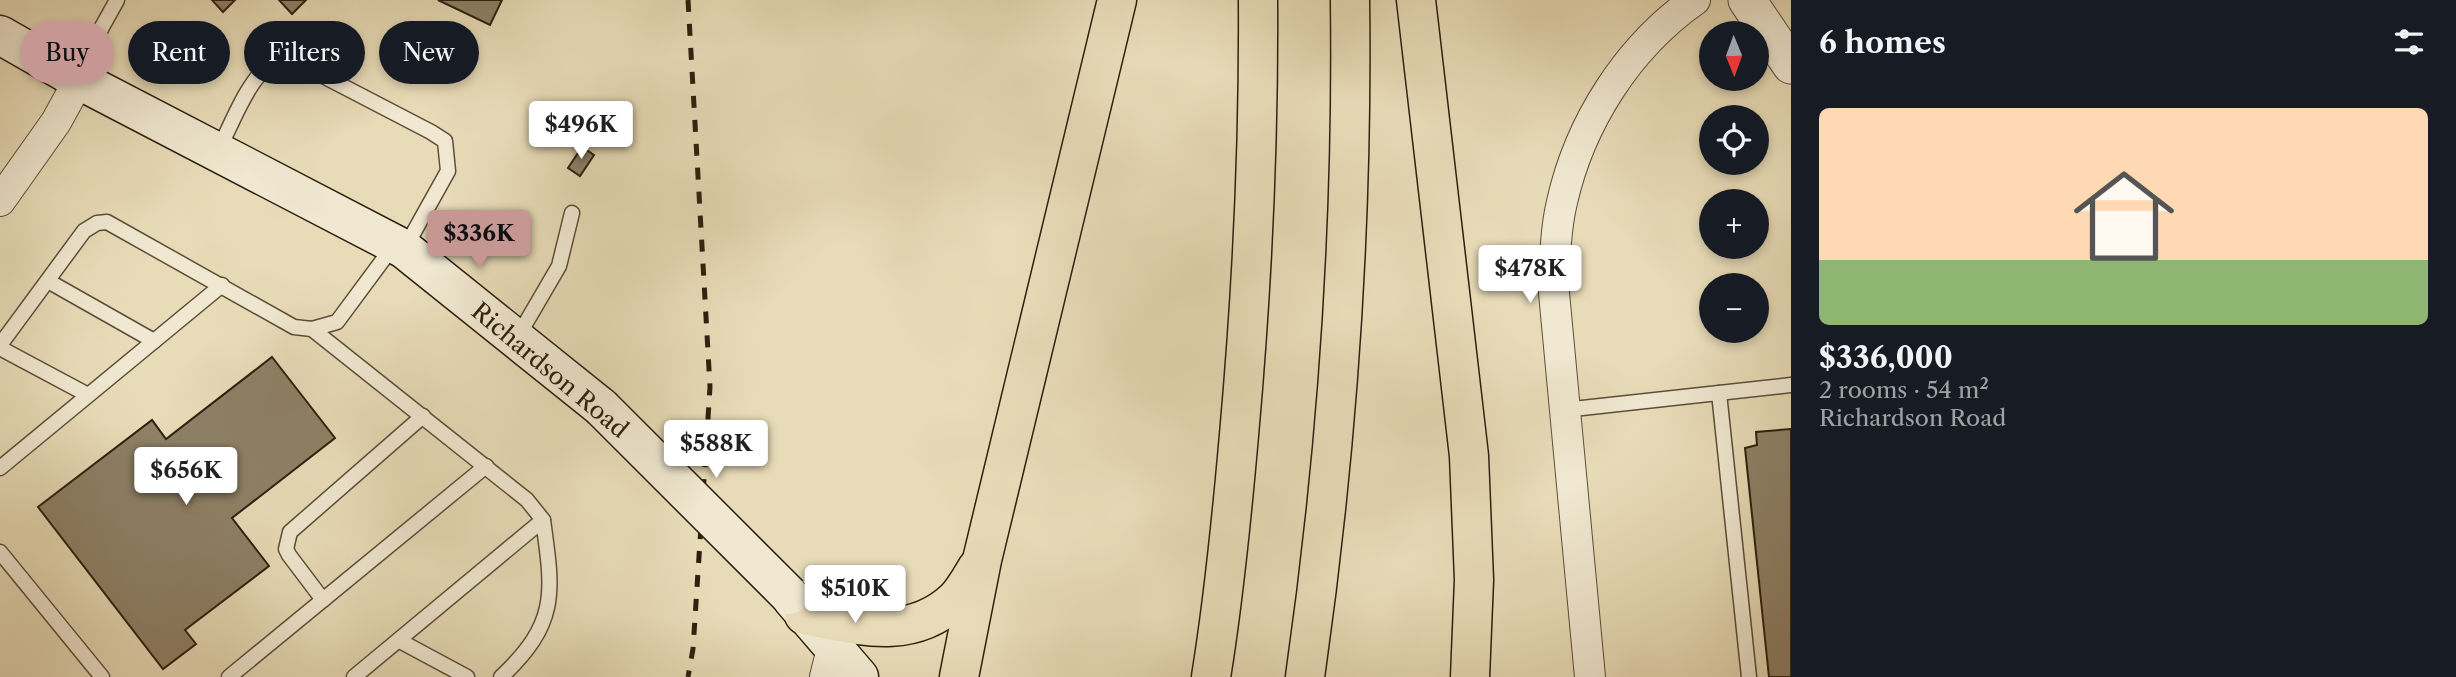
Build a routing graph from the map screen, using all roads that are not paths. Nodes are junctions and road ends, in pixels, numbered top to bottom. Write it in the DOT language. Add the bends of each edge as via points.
graph roads {
  1 [pos="117,0"];
  2 [pos="1117,0"];
  3 [pos="1258,0"];
  4 [pos="1350,0"];
  5 [pos="1416,0"];
  6 [pos="1695,0"];
  7 [pos="1747,0"];
  8 [pos="105,21"];
  9 [pos="0,35"];
  10 [pos="21,47"];
  11 [pos="1791,65"];
  12 [pos="77,84"];
  13 [pos="87,84"];
  14 [pos="218,151"];
  15 [pos="0,201"];
  16 [pos="572,213"];
  17 [pos="399,247"];
  18 [pos="48,281"];
  19 [pos="222,285"];
  20 [pos="312,328"];
  21 [pos="517,338"];
  22 [pos="154,341"];
  23 [pos="0,347"];
  24 [pos="1791,385"];
  25 [pos="1719,393"];
  26 [pos="88,395"];
  27 [pos="1564,410"];
  28 [pos="423,416"];
  29 [pos="486,466"];
  30 [pos="0,468"];
  31 [pos="543,520"];
  32 [pos="0,552"];
  33 [pos="982,560"];
  34 [pos="323,600"];
  35 [pos="796,605"];
  36 [pos="400,641"];
  37 [pos="829,661"];
  38 [pos="102,677"];
  39 [pos="229,677"];
  40 [pos="354,677"];
  41 [pos="467,677"];
  42 [pos="501,677"];
  43 [pos="859,677"];
  44 [pos="959,677"];
  45 [pos="1212,677"];
  46 [pos="1304,677"];
  47 [pos="1470,677"];
  48 [pos="1590,677"];
  49 [pos="1749,677"];
  1 -- 8 [label="lane"];
  2 -- 33 [label="highway"];
  3 -- 45 [label="highway" via="1255,215 1245,365"];
  4 -- 46 [label="highway" via="1339,341 1328,483"];
  5 -- 47 [label="highway" via="1469,456 1474,567"];
  6 -- 27 [label="street" via="1673,15 1634,57 1589,125 1572,162 1555,247 1554,293"];
  7 -- 11 [label="street"];
  9 -- 10 [label="main road, Richardson Road"];
  12 -- 15 [label="street"];
  13 -- 14 [label="main road, Richardson Road"];
  14 -- 17 [label="main road, Richardson Road"];
  14 -- 17 [label="lane" via="251,87 268,67 282,64 302,65 432,132 445,141 448,171"];
  16 -- 21 [label="lane" via="559,266"];
  17 -- 20 [label="lane" via="337,322"];
  17 -- 21 [label="main road, Richardson Road"];
  18 -- 19 [label="lane" via="84,231 107,222"];
  18 -- 22 [label="lane"];
  18 -- 23 [label="lane"];
  19 -- 20 [label="lane" via="294,327"];
  19 -- 22 [label="lane"];
  20 -- 28 [label="lane"];
  21 -- 35 [label="main road, Richardson Road, bridge" via="601,407"];
  22 -- 26 [label="lane"];
  23 -- 26 [label="lane"];
  24 -- 25 [label="lane"];
  25 -- 27 [label="lane"];
  25 -- 49 [label="lane"];
  26 -- 30 [label="lane"];
  27 -- 48 [label="street"];
  28 -- 29 [label="lane"];
  28 -- 34 [label="lane" via="290,532 289,555"];
  29 -- 31 [label="lane" via="527,500"];
  29 -- 34 [label="lane"];
  31 -- 36 [label="lane"];
  31 -- 42 [label="lane" via="550,606 539,629"];
  32 -- 38 [label="lane"];
  33 -- 35 [label="highway" via="957,598 936,615 909,626 876,629"];
  33 -- 44 [label="highway"];
  34 -- 39 [label="lane"];
  35 -- 37 [label="main road, Richardson Road"];
  36 -- 40 [label="lane"];
  36 -- 41 [label="lane"];
  37 -- 43 [label="main road, Richardson Road"];
}
